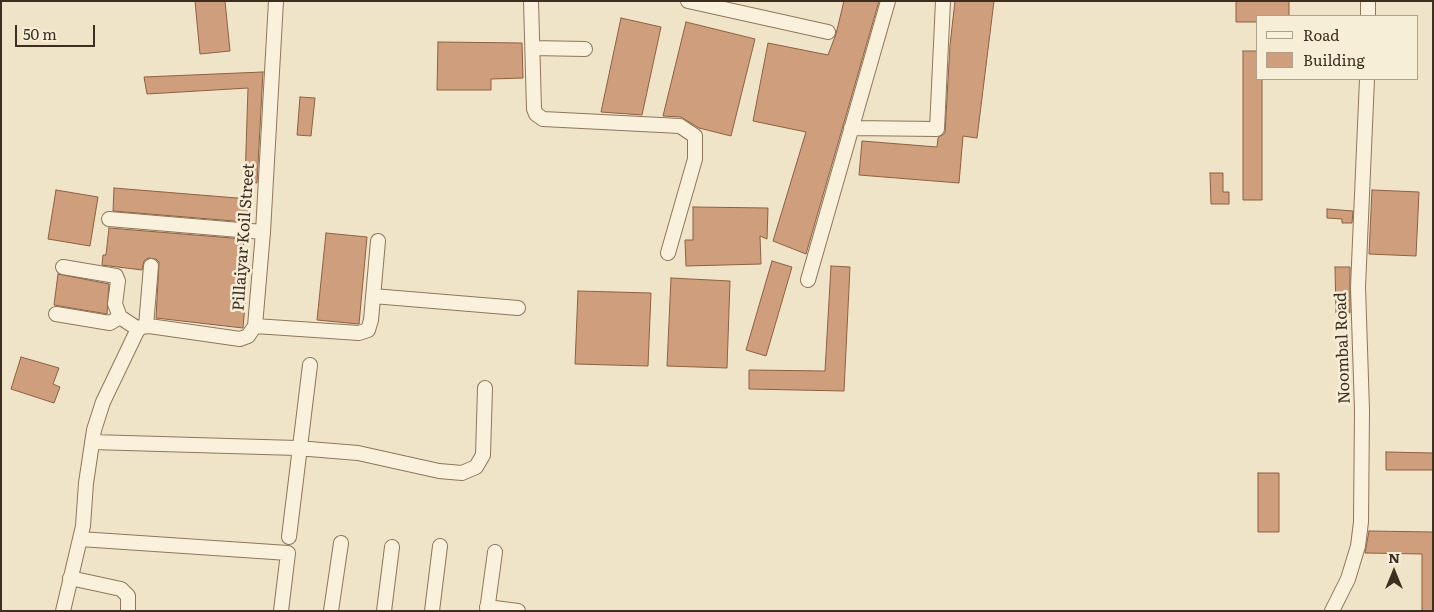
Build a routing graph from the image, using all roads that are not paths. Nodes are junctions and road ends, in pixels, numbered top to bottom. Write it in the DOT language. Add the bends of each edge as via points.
graph roads {
  1 [pos="276,1"];
  2 [pos="532,1"];
  3 [pos="688,1"];
  4 [pos="888,1"];
  5 [pos="943,1"];
  6 [pos="1368,1"];
  7 [pos="741,7"];
  8 [pos="1368,15"];
  9 [pos="828,32"];
  10 [pos="533,48"];
  11 [pos="584,49"];
  12 [pos="1367,80"];
  13 [pos="852,128"];
  14 [pos="109,219"];
  15 [pos="263,232"];
  16 [pos="378,241"];
  17 [pos="668,253"];
  18 [pos="151,266"];
  19 [pos="63,267"];
  20 [pos="808,280"];
  21 [pos="373,296"];
  22 [pos="518,308"];
  23 [pos="56,314"];
  24 [pos="120,317"];
  25 [pos="255,326"];
  26 [pos="142,328"];
  27 [pos="310,365"];
  28 [pos="485,388"];
  29 [pos="92,442"];
  30 [pos="300,448"];
  31 [pos="290,537"];
  32 [pos="80,539"];
  33 [pos="340,543"];
  34 [pos="440,546"];
  35 [pos="392,547"];
  36 [pos="495,552"];
  37 [pos="70,578"];
  38 [pos="487,609"];
  39 [pos="63,611"];
  40 [pos="128,611"];
  41 [pos="281,611"];
  42 [pos="331,611"];
  43 [pos="384,611"];
  44 [pos="432,611"];
  45 [pos="518,611"];
  46 [pos="1332,611"];
  1 -- 15 [label="street, Pillaiyar Koil Street"];
  2 -- 10 [label="street"];
  3 -- 7 [label="street"];
  4 -- 13 [label="street"];
  5 -- 13 [label="street" via="937,129"];
  6 -- 8 [label="street"];
  7 -- 9 [label="street"];
  10 -- 11 [label="street"];
  10 -- 17 [label="street" via="534,109 543,118 680,126 695,136 695,159"];
  12 -- 46 [label="street, Noombal Road" via="1358,287 1361,517 1351,570"];
  13 -- 20 [label="street"];
  14 -- 15 [label="street"];
  15 -- 25 [label="street, Pillaiyar Koil Street"];
  16 -- 21 [label="street"];
  18 -- 26 [label="street"];
  19 -- 24 [label="street" via="116,276 115,304"];
  21 -- 22 [label="street"];
  21 -- 25 [label="street" via="368,330 359,333"];
  23 -- 24 [label="street" via="110,323"];
  24 -- 26 [label="street"];
  25 -- 26 [label="street, Pillaiyar Koil Street" via="248,336 240,339"];
  26 -- 29 [label="street" via="103,402"];
  27 -- 30 [label="street"];
  28 -- 30 [label="street" via="483,455 476,467 462,473 358,453"];
  29 -- 30 [label="street"];
  29 -- 32 [label="street"];
  30 -- 31 [label="street"];
  32 -- 37 [label="street"];
  32 -- 41 [label="street" via="288,553"];
  33 -- 42 [label="street"];
  34 -- 44 [label="street"];
  35 -- 43 [label="street"];
  36 -- 38 [label="street"];
  37 -- 39 [label="street"];
  37 -- 40 [label="street" via="120,589 128,596"];
  38 -- 45 [label="street"];
}
